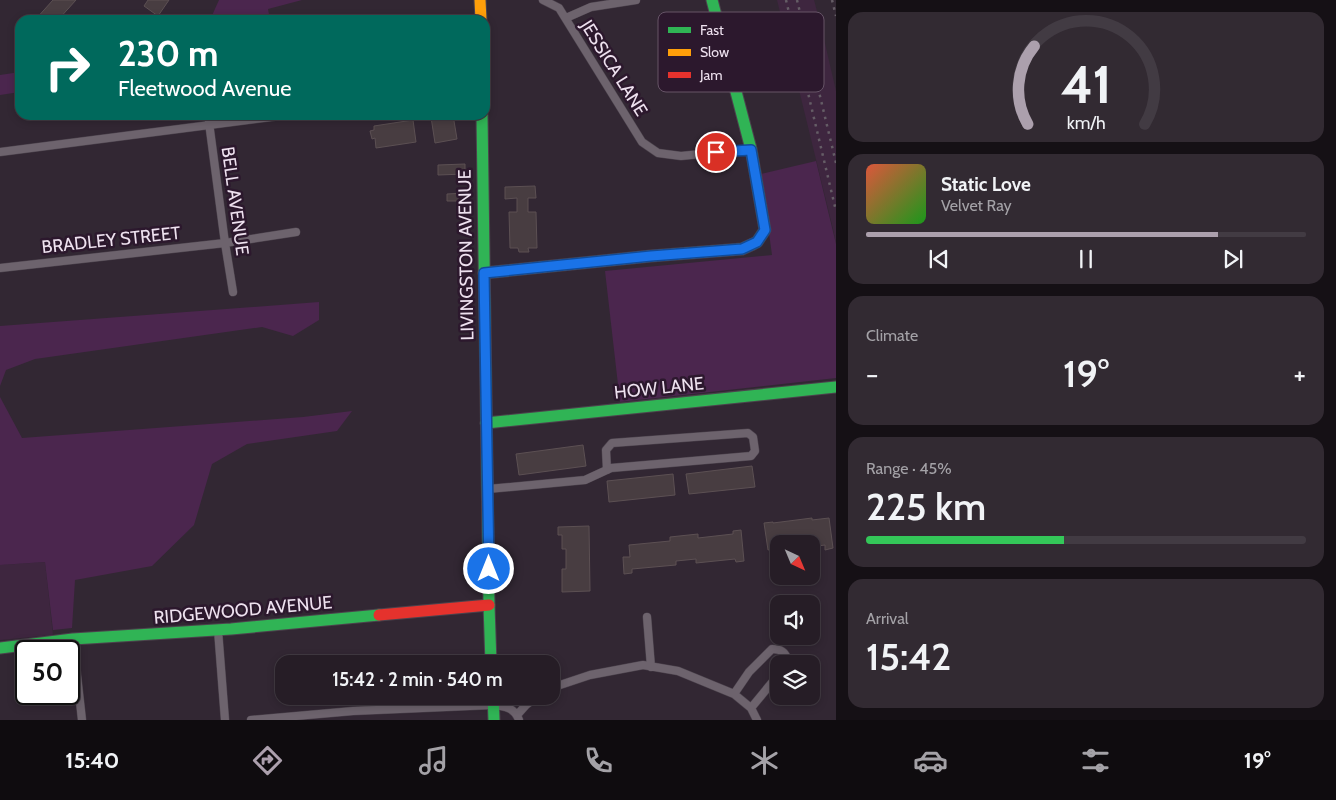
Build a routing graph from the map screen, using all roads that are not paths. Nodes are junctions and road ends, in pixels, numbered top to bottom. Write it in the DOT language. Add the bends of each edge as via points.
graph roads {
  1 [pos="480,0"];
  2 [pos="543,0"];
  3 [pos="636,0"];
  4 [pos="481,15"];
  5 [pos="566,18"];
  6 [pos="736,92"];
  7 [pos="208,120"];
  8 [pos="248,120"];
  9 [pos="482,120"];
  10 [pos="209,125"];
  11 [pos="751,150"];
  12 [pos="0,152"];
  13 [pos="296,232"];
  14 [pos="225,242"];
  15 [pos="0,268"];
  16 [pos="484,273"];
  17 [pos="233,292"];
  18 [pos="836,387"];
  19 [pos="486,424"];
  20 [pos="607,470"];
  21 [pos="488,489"];
  22 [pos="489,605"];
  23 [pos="647,617"];
  24 [pos="218,630"];
  25 [pos="73,639"];
  26 [pos="0,648"];
  27 [pos="491,655"];
  28 [pos="786,655"];
  29 [pos="650,667"];
  30 [pos="560,685"];
  31 [pos="770,685"];
  32 [pos="734,694"];
  33 [pos="437,705"];
  34 [pos="493,705"];
  35 [pos="503,705"];
  36 [pos="526,705"];
  37 [pos="751,708"];
  38 [pos="518,718"];
  39 [pos="82,720"];
  40 [pos="225,720"];
  41 [pos="251,720"];
  42 [pos="494,720"];
  43 [pos="757,720"];
  1 -- 4 [label="street"];
  2 -- 5 [label="street, JESSICA LANE" via="559,8"];
  3 -- 5 [label="street" via="591,6"];
  5 -- 11 [label="street, JESSICA LANE" via="642,142 658,153 681,156"];
  6 -- 11 [label="street"];
  7 -- 10 [label="street, BELL AVENUE"];
  8 -- 10 [label="street"];
  9 -- 16 [label="street, LIVINGSTON AVENUE"];
  10 -- 12 [label="street"];
  10 -- 14 [label="street, BELL AVENUE"];
  11 -- 16 [label="street" via="765,230 757,242 742,249"];
  13 -- 14 [label="street, BRADLEY STREET"];
  14 -- 15 [label="street, BRADLEY STREET"];
  14 -- 17 [label="street, BELL AVENUE"];
  16 -- 19 [label="street, LIVINGSTON AVENUE"];
  18 -- 19 [label="street, HOW LANE"];
  19 -- 21 [label="street, LIVINGSTON AVENUE"];
  20 -- 20 [label="street" via="751,456 754,452 753,436 748,433 612,444 606,450"];
  20 -- 21 [label="street" via="586,480"];
  21 -- 22 [label="street, LIVINGSTON AVENUE"];
  22 -- 24 [label="street, RIDGEWOOD AVENUE"];
  22 -- 27 [label="street, LIVINGSTON AVENUE"];
  23 -- 29 [label="street"];
  24 -- 25 [label="street, RIDGEWOOD AVENUE"];
  24 -- 40 [label="street"];
  25 -- 26 [label="street, RIDGEWOOD AVENUE"];
  25 -- 39 [label="street"];
  28 -- 32 [label="street" via="779,649 772,649 749,672"];
  29 -- 30 [label="street" via="643,665 590,675"];
  29 -- 32 [label="street" via="678,671"];
  31 -- 37 [label="street"];
  32 -- 37 [label="street"];
  33 -- 41 [label="street"];
  34 -- 42 [label="street"];
  35 -- 38 [label="street"];
  36 -- 38 [label="street"];
  37 -- 43 [label="street"];
}
